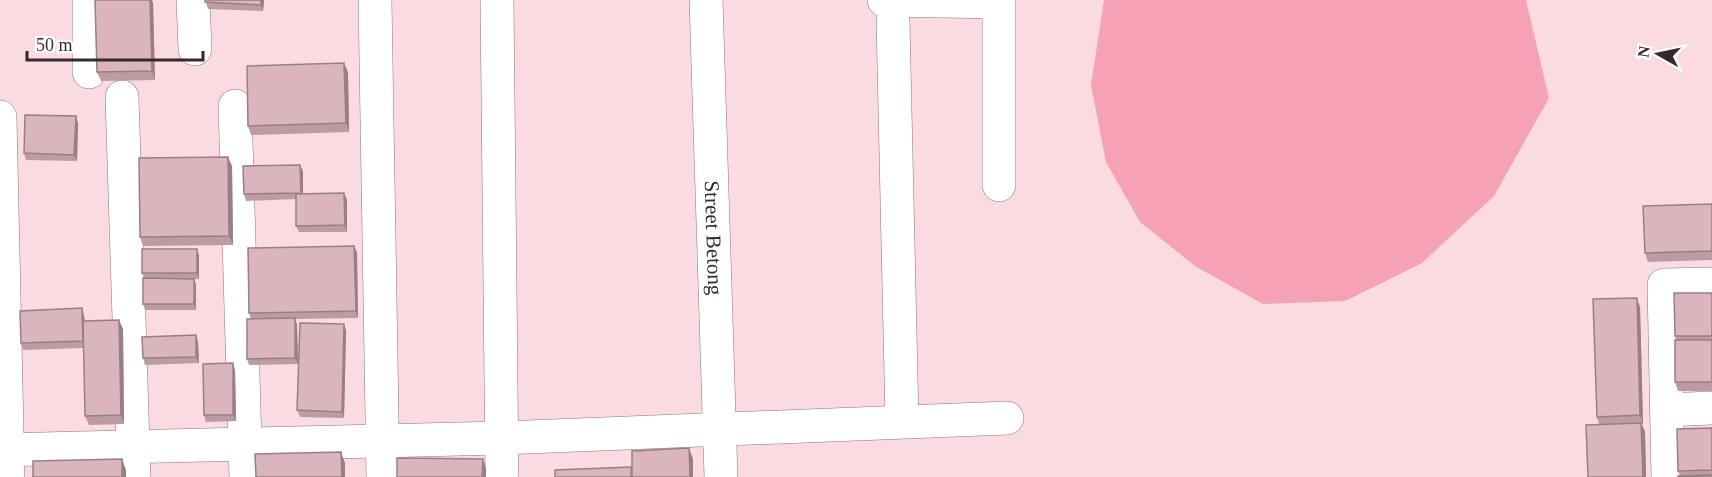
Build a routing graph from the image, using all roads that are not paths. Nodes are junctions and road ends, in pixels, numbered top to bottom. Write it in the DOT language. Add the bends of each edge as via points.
graph roads {
  1 [pos="89,0"];
  2 [pos="193,0"];
  3 [pos="375,0"];
  4 [pos="497,0"];
  5 [pos="706,0"];
  6 [pos="889,10"];
  7 [pos="195,50"];
  8 [pos="89,72"];
  9 [pos="122,97"];
  10 [pos="235,106"];
  11 [pos="0,117"];
  12 [pos="999,185"];
  13 [pos="1712,284"];
  14 [pos="1712,408"];
  15 [pos="1666,410"];
  16 [pos="1007,418"];
  17 [pos="902,421"];
  18 [pos="719,429"];
  19 [pos="501,438"];
  20 [pos="382,441"];
  21 [pos="245,444"];
  22 [pos="5,459"];
  23 [pos="134,462"];
  24 [pos="246,477"];
  25 [pos="383,477"];
  26 [pos="502,477"];
  27 [pos="721,477"];
  28 [pos="1668,477"];
  1 -- 8 [label="street"];
  2 -- 7 [label="street"];
  3 -- 20 [label="street"];
  4 -- 19 [label="street"];
  5 -- 18 [label="street, Street Betong"];
  6 -- 12 [label="street" via="999,2"];
  6 -- 17 [label="street"];
  9 -- 23 [label="street"];
  10 -- 21 [label="street"];
  11 -- 22 [label="street"];
  13 -- 15 [label="street" via="1664,285"];
  14 -- 15 [label="street"];
  15 -- 28 [label="street"];
  16 -- 17 [label="street"];
  17 -- 18 [label="street"];
  18 -- 19 [label="street"];
  18 -- 27 [label="street, Street Betong"];
  19 -- 20 [label="street"];
  19 -- 26 [label="street"];
  20 -- 21 [label="street"];
  20 -- 25 [label="street"];
  21 -- 23 [label="street"];
  21 -- 24 [label="street"];
  22 -- 23 [label="street"];
}
